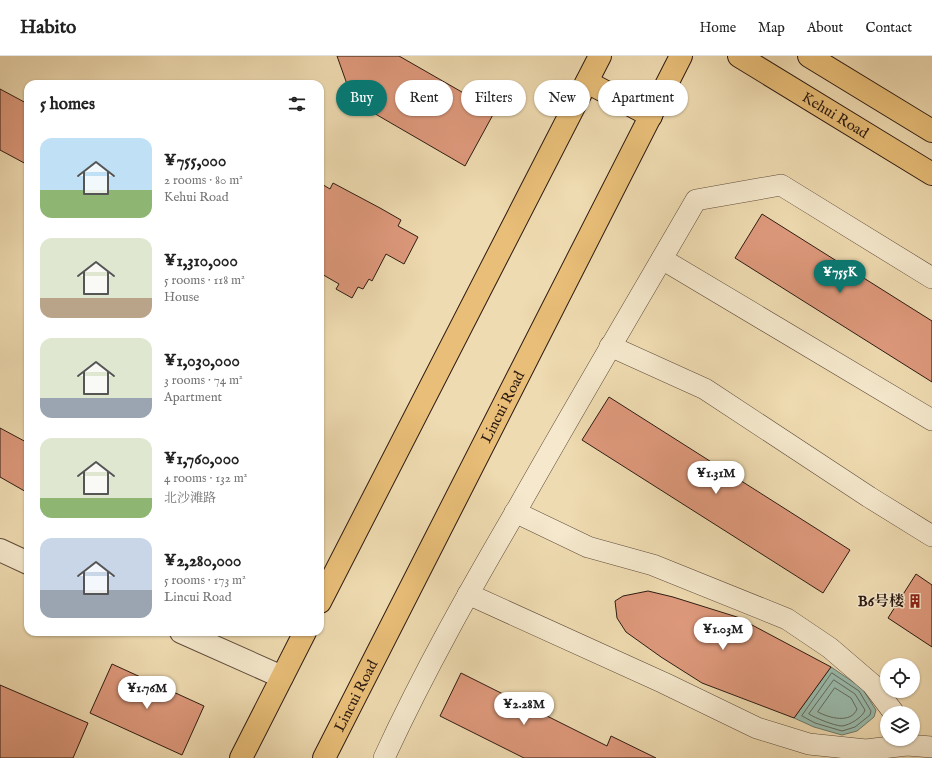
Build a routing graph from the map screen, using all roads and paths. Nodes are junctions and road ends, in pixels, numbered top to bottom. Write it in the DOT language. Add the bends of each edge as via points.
graph roads {
  1 [pos="600,56"];
  2 [pos="681,56"];
  3 [pos="739,56"];
  4 [pos="809,56"];
  5 [pos="588,80"];
  6 [pos="669,80"];
  7 [pos="570,116"];
  8 [pos="650,116"];
  9 [pos="932,131"];
  10 [pos="932,174"];
  11 [pos="662,259"];
  12 [pos="932,278"];
  13 [pos="610,346"];
  14 [pos="932,420"];
  15 [pos="515,512"];
  16 [pos="932,536"];
  17 [pos="0,550"];
  18 [pos="24,561"];
  19 [pos="324,594"];
  20 [pos="468,594"];
  21 [pos="190,636"];
  22 [pos="303,636"];
  23 [pos="282,677"];
  24 [pos="889,706"];
  25 [pos="920,734"];
  26 [pos="932,742"];
  27 [pos="932,747"];
  28 [pos="240,758"];
  29 [pos="324,758"];
  30 [pos="384,758"];
  1 -- 5 [label="main road"];
  2 -- 6 [label="main road, Lincui Road"];
  3 -- 10 [label="main road, Kehui Road"];
  4 -- 9 [label="main road"];
  7 -- 19 [label="main road"];
  8 -- 29 [label="main road, Lincui Road"];
  11 -- 12 [label="street" via="696,200 781,186"];
  11 -- 13 [label="street"];
  11 -- 14 [label="street"];
  13 -- 15 [label="street"];
  13 -- 16 [label="street" via="704,390"];
  15 -- 20 [label="street"];
  15 -- 24 [label="street" via="588,547 653,565 788,619 830,648 872,684"];
  17 -- 18 [label="street"];
  20 -- 27 [label="street" via="757,728 809,744 866,750 907,745"];
  20 -- 30 [label="street" via="410,702"];
  21 -- 23 [label="street"];
  22 -- 23 [label="main road"];
  23 -- 28 [label="main road"];
  25 -- 26 [label="street"];
}
